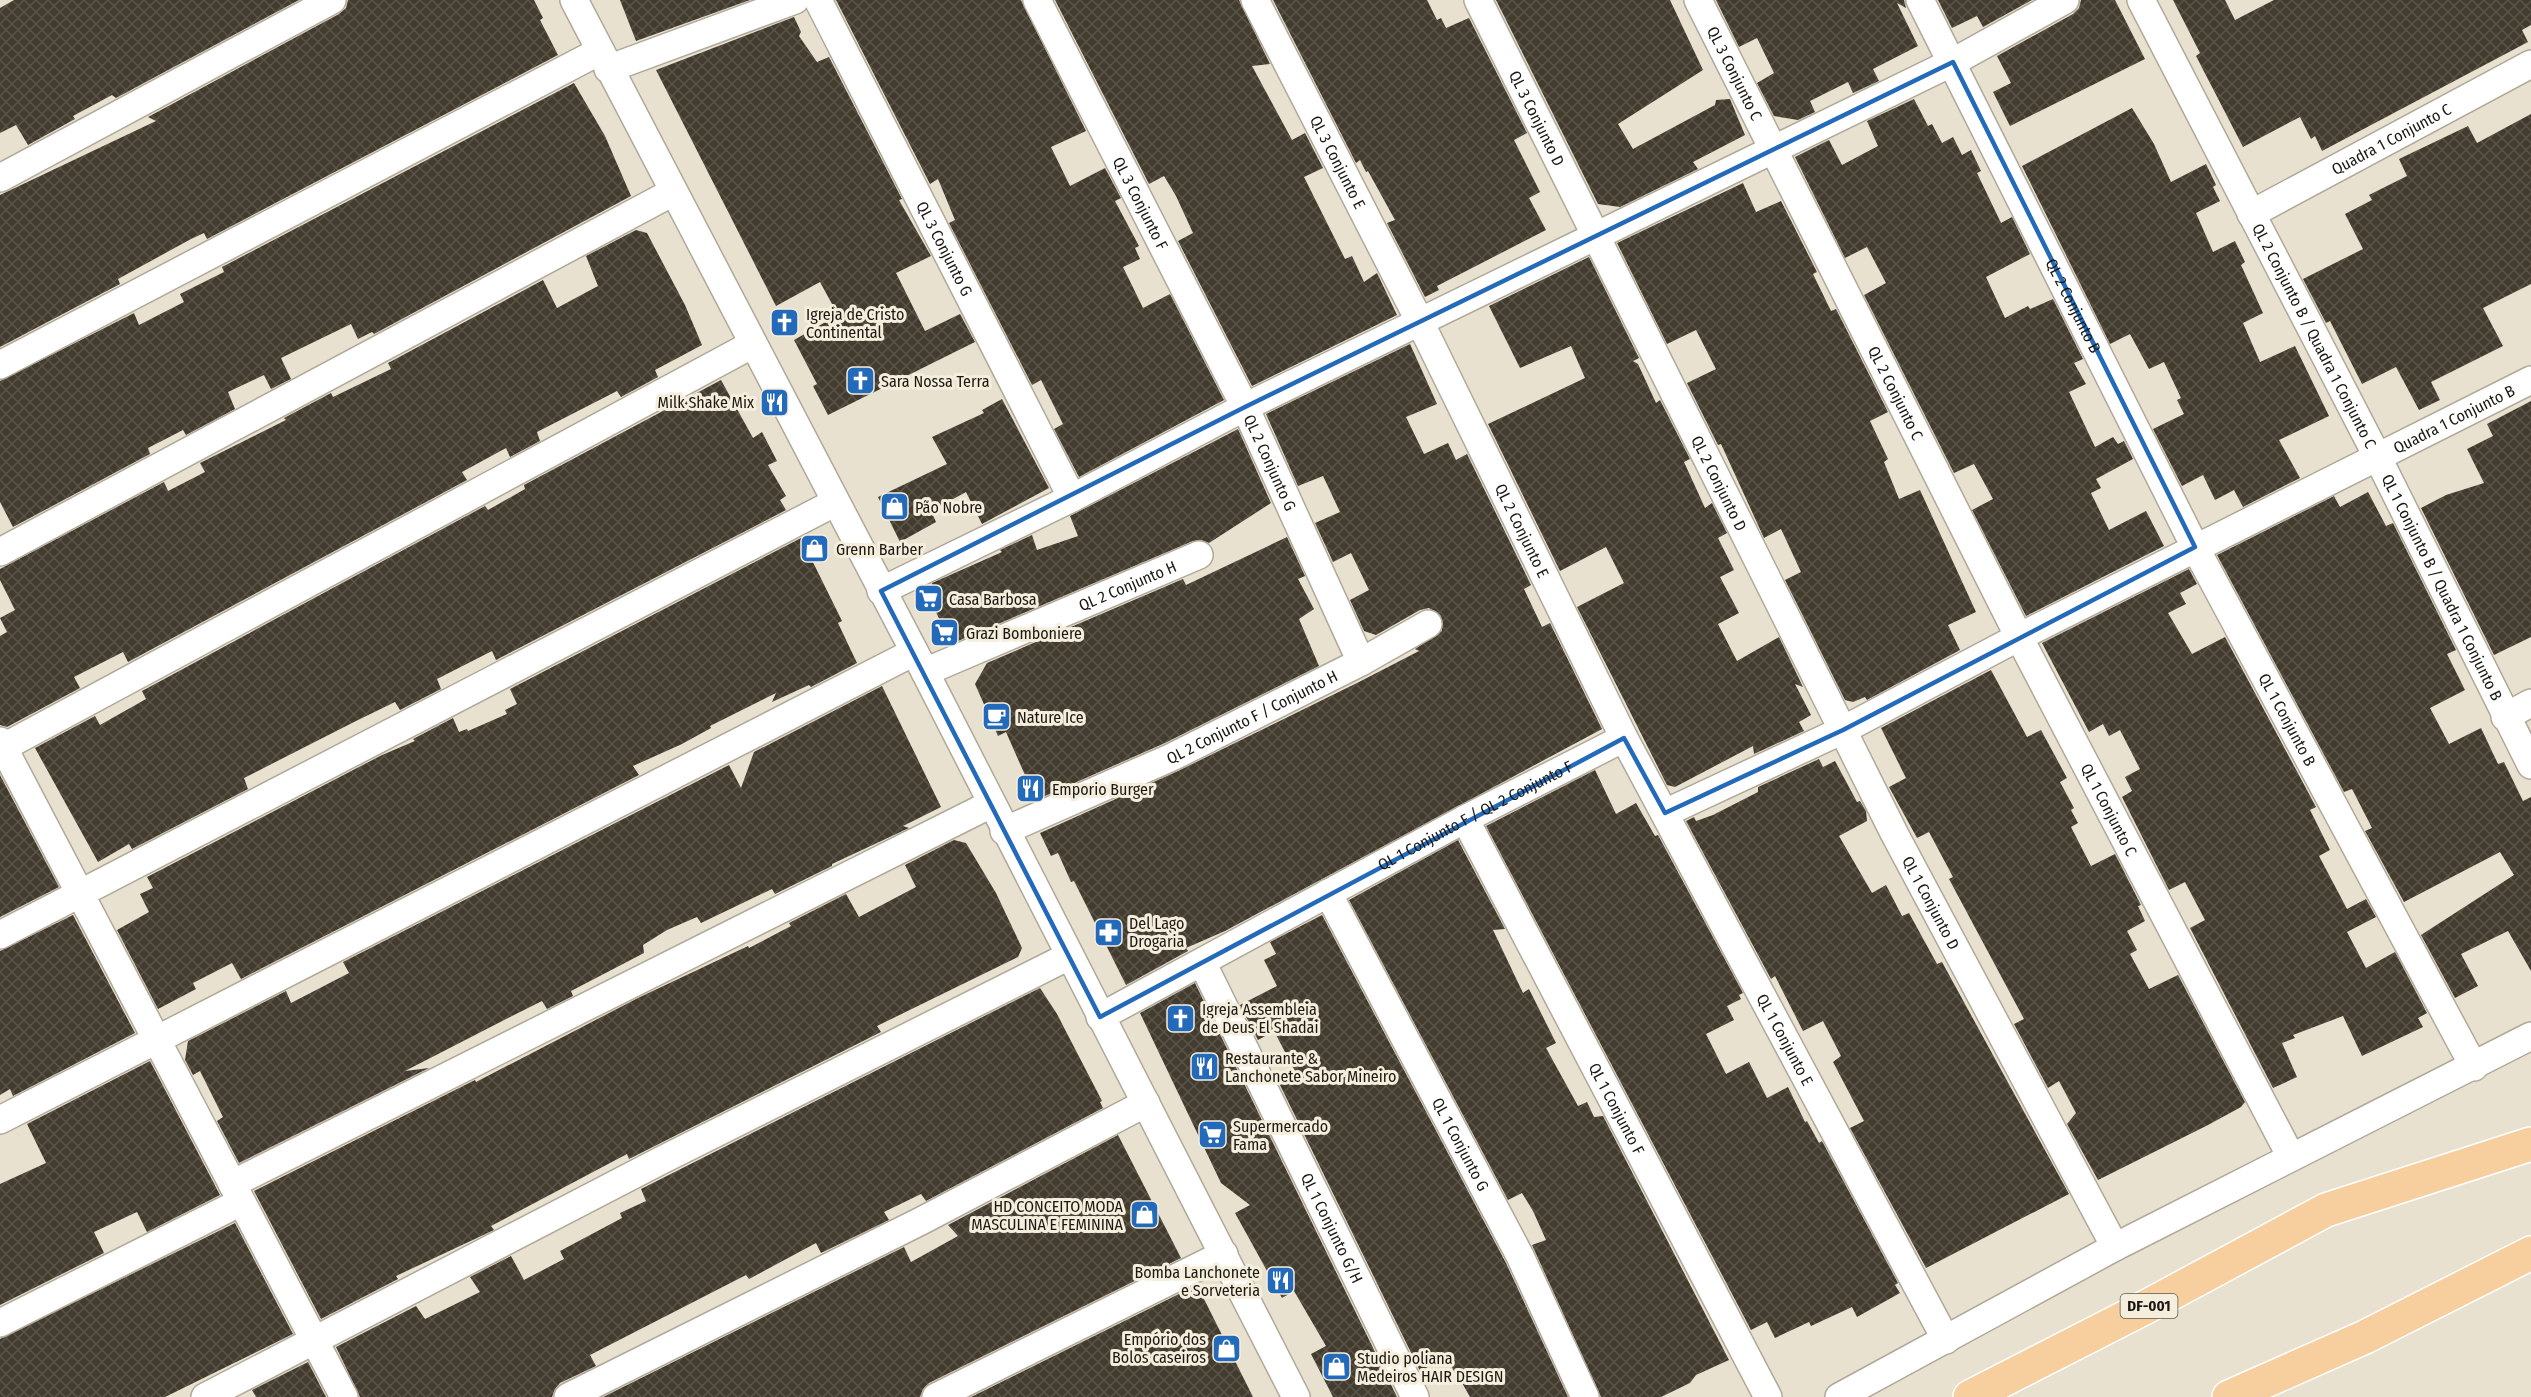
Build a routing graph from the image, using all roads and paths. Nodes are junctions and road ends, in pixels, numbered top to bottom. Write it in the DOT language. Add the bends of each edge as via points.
graph roads {
  1 [pos="332,0"];
  2 [pos="574,0"];
  3 [pos="795,0"];
  4 [pos="818,0"];
  5 [pos="1037,0"];
  6 [pos="1255,0"];
  7 [pos="1478,0"];
  8 [pos="1698,0"];
  9 [pos="1920,0"];
  10 [pos="2065,0"];
  11 [pos="2141,0"];
  12 [pos="604,60"];
  13 [pos="1953,62"];
  14 [pos="2531,64"];
  15 [pos="1773,148"];
  16 [pos="0,178"];
  17 [pos="673,192"];
  18 [pos="2251,214"];
  19 [pos="1597,234"];
  20 [pos="1420,322"];
  21 [pos="753,344"];
  22 [pos="0,365"];
  23 [pos="2531,380"];
  24 [pos="1245,407"];
  25 [pos="2378,458"];
  26 [pos="1072,498"];
  27 [pos="834,503"];
  28 [pos="2195,547"];
  29 [pos="0,552"];
  30 [pos="1199,555"];
  31 [pos="881,591"];
  32 [pos="1428,624"];
  33 [pos="2019,637"];
  34 [pos="919,662"];
  35 [pos="1361,662"];
  36 [pos="2531,703"];
  37 [pos="2505,717"];
  38 [pos="1843,730"];
  39 [pos="1624,738"];
  40 [pos="1,746"];
  41 [pos="2531,765"];
  42 [pos="991,804"];
  43 [pos="1665,813"];
  44 [pos="1465,819"];
  45 [pos="1004,831"];
  46 [pos="1328,893"];
  47 [pos="80,894"];
  48 [pos="0,935"];
  49 [pos="1070,956"];
  50 [pos="1202,962"];
  51 [pos="1100,1017"];
  52 [pos="2531,1036"];
  53 [pos="157,1040"];
  54 [pos="2474,1067"];
  55 [pos="1146,1103"];
  56 [pos="0,1120"];
  57 [pos="2531,1144"];
  58 [pos="2291,1157"];
  59 [pos="237,1193"];
  60 [pos="2115,1247"];
  61 [pos="2531,1253"];
  62 [pos="1224,1254"];
  63 [pos="0,1323"];
  64 [pos="1946,1340"];
  65 [pos="314,1341"];
  66 [pos="205,1397"];
  67 [pos="344,1397"];
  68 [pos="568,1397"];
  69 [pos="936,1397"];
  70 [pos="1296,1397"];
  71 [pos="1415,1397"];
  72 [pos="1585,1397"];
  73 [pos="1768,1397"];
  74 [pos="1839,1397"];
  75 [pos="1970,1397"];
  76 [pos="2229,1397"];
  1 -- 16 [label="street"];
  2 -- 12 [label="street"];
  3 -- 12 [label="street"];
  4 -- 26 [label="street, QL 3 Conjunto G"];
  5 -- 24 [label="street, QL 3 Conjunto F"];
  6 -- 20 [label="street, QL 3 Conjunto E"];
  7 -- 19 [label="street, QL 3 Conjunto D"];
  8 -- 15 [label="street, QL 3 Conjunto C"];
  9 -- 13 [label="street, QL 2 Conjunto B"];
  10 -- 13 [label="street"];
  11 -- 18 [label="street, QL 2 Conjunto B / Quadra 1 Conjunto C"];
  12 -- 17 [label="street"];
  12 -- 22 [label="street"];
  13 -- 15 [label="street"];
  13 -- 28 [label="street, QL 2 Conjunto B"];
  14 -- 18 [label="street, Quadra 1 Conjunto C"];
  15 -- 19 [label="street"];
  15 -- 33 [label="street, QL 2 Conjunto C"];
  17 -- 21 [label="street"];
  17 -- 29 [label="street"];
  18 -- 25 [label="street, QL 2 Conjunto B / Quadra 1 Conjunto C"];
  19 -- 20 [label="street"];
  19 -- 38 [label="street, QL 2 Conjunto D"];
  20 -- 24 [label="street"];
  20 -- 39 [label="street, QL 2 Conjunto E"];
  21 -- 27 [label="street"];
  21 -- 40 [label="street"];
  23 -- 25 [label="street, Quadra 1 Conjunto B"];
  24 -- 26 [label="street, QL 2 Conjunto G"];
  24 -- 35 [label="street, QL 2 Conjunto G"];
  25 -- 28 [label="street, Quadra 1 Conjunto B"];
  25 -- 37 [label="street, QL 1 Conjunto B / Quadra 1 Conjunto B"];
  26 -- 31 [label="street"];
  27 -- 31 [label="street"];
  27 -- 47 [label="street"];
  28 -- 33 [label="street"];
  28 -- 54 [label="street, QL 1 Conjunto B"];
  30 -- 34 [label="street, QL 2 Conjunto H"];
  31 -- 34 [label="street"];
  32 -- 35 [label="street, QL 2 Conjunto F / Conjunto H"];
  33 -- 38 [label="street"];
  33 -- 58 [label="street, QL 1 Conjunto C"];
  34 -- 42 [label="street"];
  34 -- 53 [label="street, QL 2 Conjunto H"];
  35 -- 45 [label="street, QL 2 Conjunto F / Conjunto H" via="1172,757"];
  36 -- 37 [label="street"];
  37 -- 41 [label="street, QL 1 Conjunto B / Quadra 1 Conjunto B"];
  38 -- 43 [label="street"];
  38 -- 60 [label="street, QL 1 Conjunto D"];
  39 -- 43 [label="street, QL 1 Conjunto E"];
  39 -- 44 [label="street, QL 1 Conjunto F / QL 2 Conjunto F"];
  40 -- 47 [label="street"];
  42 -- 45 [label="street"];
  42 -- 59 [label="street"];
  43 -- 64 [label="street, QL 1 Conjunto E"];
  44 -- 46 [label="street, QL 1 Conjunto F / QL 2 Conjunto F"];
  44 -- 73 [label="street, QL 1 Conjunto F"];
  45 -- 49 [label="street"];
  46 -- 50 [label="street, QL 1 Conjunto F / QL 2 Conjunto F"];
  46 -- 72 [label="street, QL 1 Conjunto G" via="1520,1256"];
  47 -- 48 [label="street"];
  47 -- 53 [label="street"];
  49 -- 51 [label="street"];
  49 -- 65 [label="street" via="660,1161"];
  50 -- 51 [label="street, QL 1 Conjunto F / QL 2 Conjunto F"];
  50 -- 71 [label="street, QL 1 Conjunto G/H"];
  51 -- 55 [label="street"];
  52 -- 54 [label="street"];
  53 -- 56 [label="street, QL 2 Conjunto H"];
  53 -- 59 [label="street"];
  54 -- 58 [label="street"];
  55 -- 62 [label="street"];
  55 -- 68 [label="street" via="921,1221"];
  57 -- 75 [label="main road, DF-001" via="2325,1210"];
  58 -- 60 [label="street"];
  59 -- 63 [label="street"];
  59 -- 65 [label="street"];
  60 -- 64 [label="street"];
  61 -- 76 [label="main road" via="2365,1337"];
  62 -- 69 [label="street"];
  62 -- 70 [label="street"];
  64 -- 74 [label="street"];
  65 -- 66 [label="street"];
  65 -- 67 [label="street"];
}
